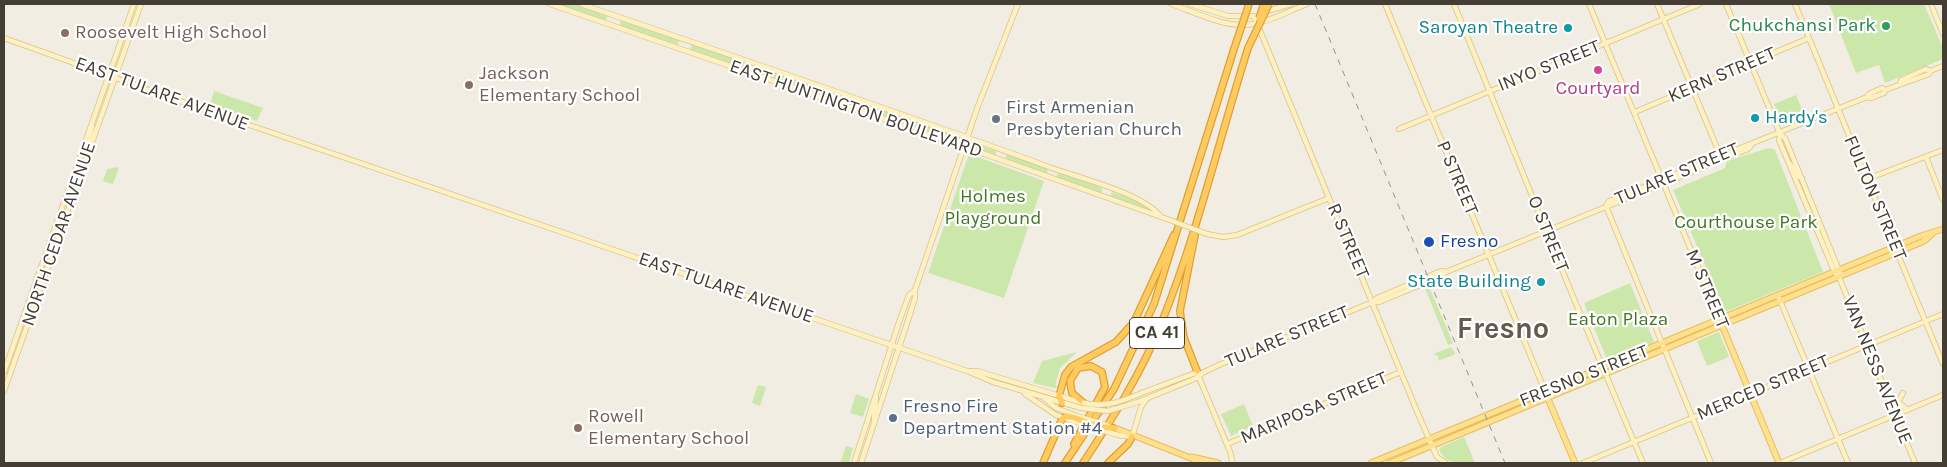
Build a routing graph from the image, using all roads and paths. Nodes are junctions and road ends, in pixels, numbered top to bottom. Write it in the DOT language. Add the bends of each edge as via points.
graph roads {
  1 [pos="134,4"];
  2 [pos="140,4"];
  3 [pos="550,4"];
  4 [pos="581,4"];
  5 [pos="1018,4"];
  6 [pos="1171,4"];
  7 [pos="1190,4"];
  8 [pos="1249,4"];
  9 [pos="1264,4"];
  10 [pos="1269,4"];
  11 [pos="1291,4"];
  12 [pos="1307,4"];
  13 [pos="1385,4"];
  14 [pos="1454,4"];
  15 [pos="1589,4"];
  16 [pos="1657,4"];
  17 [pos="1700,4"];
  18 [pos="1726,4"];
  19 [pos="1795,4"];
  20 [pos="1931,4"];
  21 [pos="1254,16"];
  22 [pos="1663,19"];
  23 [pos="1257,23"];
  24 [pos="1943,34"];
  25 [pos="4,38"];
  26 [pos="1809,38"];
  27 [pos="1606,43"];
  28 [pos="1248,50"];
  29 [pos="1750,63"];
  30 [pos="1943,66"];
  31 [pos="109,74"];
  32 [pos="115,77"];
  33 [pos="1692,88"];
  34 [pos="1489,90"];
  35 [pos="1838,109"];
  36 [pos="1635,112"];
  37 [pos="897,113"];
  38 [pos="1431,115"];
  39 [pos="894,122"];
  40 [pos="90,125"];
  41 [pos="1399,129"];
  42 [pos="1780,134"];
  43 [pos="968,137"];
  44 [pos="965,146"];
  45 [pos="1943,150"];
  46 [pos="1926,157"];
  47 [pos="1721,158"];
  48 [pos="1787,158"];
  49 [pos="84,162"];
  50 [pos="1802,178"];
  51 [pos="1867,179"];
  52 [pos="1663,182"];
  53 [pos="1204,191"];
  54 [pos="1329,198"];
  55 [pos="1943,200"];
  56 [pos="1186,205"];
  57 [pos="1606,206"];
  58 [pos="1161,217"];
  59 [pos="1943,229"];
  60 [pos="1547,230"];
  61 [pos="48,248"];
  62 [pos="1897,250"];
  63 [pos="1489,254"];
  64 [pos="39,272"];
  65 [pos="45,274"];
  66 [pos="1838,274"];
  67 [pos="915,290"];
  68 [pos="37,298"];
  69 [pos="1771,298"];
  70 [pos="1779,298"];
  71 [pos="1373,302"];
  72 [pos="1943,314"];
  73 [pos="1747,315"];
  74 [pos="1926,321"];
  75 [pos="1721,322"];
  76 [pos="891,345"];
  77 [pos="1867,346"];
  78 [pos="1663,347"];
  79 [pos="898,348"];
  80 [pos="1943,364"];
  81 [pos="1808,369"];
  82 [pos="1605,370"];
  83 [pos="967,371"];
  84 [pos="4,372"];
  85 [pos="1401,372"];
  86 [pos="1199,374"];
  87 [pos="974,375"];
  88 [pos="994,376"];
  89 [pos="993,382"];
  90 [pos="1015,382"];
  91 [pos="1030,387"];
  92 [pos="1018,390"];
  93 [pos="4,391"];
  94 [pos="1545,391"];
  95 [pos="1903,392"];
  96 [pos="1751,393"];
  97 [pos="1943,395"];
  98 [pos="875,396"];
  99 [pos="1042,396"];
  100 [pos="1059,396"];
  101 [pos="1149,397"];
  102 [pos="1548,397"];
  103 [pos="1062,403"];
  104 [pos="1082,404"];
  105 [pos="1908,410"];
  106 [pos="1896,415"];
  107 [pos="1063,418"];
  108 [pos="1075,418"];
  109 [pos="1692,418"];
  110 [pos="874,421"];
  111 [pos="1115,428"];
  112 [pos="1120,433"];
  113 [pos="1132,437"];
  114 [pos="1838,439"];
  115 [pos="1635,442"];
  116 [pos="1431,443"];
  117 [pos="1227,444"];
  118 [pos="1189,456"];
  119 [pos="854,463"];
  120 [pos="861,463"];
  121 [pos="1043,463"];
  122 [pos="1064,463"];
  123 [pos="1083,463"];
  124 [pos="1108,463"];
  125 [pos="1203,463"];
  126 [pos="1218,463"];
  127 [pos="1232,463"];
  128 [pos="1371,463"];
  129 [pos="1390,463"];
  130 [pos="1446,463"];
  131 [pos="1575,463"];
  132 [pos="1583,463"];
  133 [pos="1643,463"];
  134 [pos="1711,463"];
  135 [pos="1780,463"];
  136 [pos="1848,463"];
  137 [pos="1916,463"];
  1 -- 31 [label="main road, NORTH CEDAR AVENUE"];
  2 -- 32 [label="main road, NORTH CEDAR AVENUE"];
  3 -- 39 [label="main road, EAST HUNTINGTON BOULEVARD"];
  4 -- 37 [label="main road, EAST HUNTINGTON BOULEVARD"];
  5 -- 43 [label="main road"];
  6 -- 23 [label="main road" via="1225,22"];
  7 -- 21 [label="main road" via="1223,15"];
  8 -- 56 [label="highway, CA 41, bridge"];
  9 -- 28 [label="highway, CA 41, bridge"];
  10 -- 28 [label="highway, bridge"];
  11 -- 21 [label="main road"];
  12 -- 23 [label="main road"];
  13 -- 38 [label="main road, P STREET"];
  14 -- 34 [label="main road, O STREET"];
  15 -- 27 [label="main road, M STREET"];
  16 -- 22 [label="main road"];
  17 -- 22 [label="main road, INYO STREET"];
  18 -- 29 [label="main road, VAN NESS AVENUE"];
  19 -- 26 [label="main road, FULTON STREET"];
  20 -- 24 [label="main road"];
  21 -- 23 [label="main road, R STREET"];
  22 -- 27 [label="main road, INYO STREET"];
  22 -- 33 [label="main road"];
  23 -- 54 [label="main road, R STREET"];
  25 -- 31 [label="main road, EAST TULARE AVENUE"];
  26 -- 29 [label="main road, KERN STREET"];
  26 -- 35 [label="main road, FULTON STREET"];
  27 -- 34 [label="main road, INYO STREET"];
  27 -- 36 [label="main road, M STREET"];
  28 -- 53 [label="highway, CA 41"];
  29 -- 33 [label="main road, KERN STREET"];
  29 -- 42 [label="main road, VAN NESS AVENUE"];
  30 -- 35 [label="main road, TULARE STREET" via="1930,71 1926,69 1901,80 1900,84 1884,93"];
  31 -- 32 [label="main road, EAST TULARE AVENUE"];
  31 -- 40 [label="main road, NORTH CEDAR AVENUE"];
  32 -- 49 [label="main road, NORTH CEDAR AVENUE"];
  32 -- 76 [label="main road, EAST TULARE AVENUE"];
  33 -- 36 [label="main road, KERN STREET"];
  33 -- 47 [label="main road"];
  34 -- 38 [label="main road, INYO STREET"];
  34 -- 60 [label="main road, O STREET"];
  35 -- 42 [label="main road, TULARE STREET"];
  35 -- 51 [label="main road, FULTON STREET"];
  36 -- 52 [label="main road, M STREET"];
  37 -- 39 [label="main road"];
  37 -- 43 [label="main road, EAST HUNTINGTON BOULEVARD"];
  38 -- 41 [label="main road, INYO STREET"];
  38 -- 63 [label="main road, P STREET"];
  39 -- 44 [label="main road, EAST HUNTINGTON BOULEVARD"];
  40 -- 49 [label="main road" via="92,129"];
  40 -- 61 [label="main road, NORTH CEDAR AVENUE"];
  42 -- 47 [label="main road, TULARE STREET"];
  42 -- 48 [label="main road, VAN NESS AVENUE" via="1779,140"];
  42 -- 50 [label="main road, VAN NESS AVENUE" via="1785,138"];
  43 -- 44 [label="main road"];
  43 -- 58 [label="main road, EAST HUNTINGTON BOULEVARD" via="1142,201"];
  44 -- 58 [label="main road, EAST HUNTINGTON BOULEVARD"];
  44 -- 67 [label="main road"];
  45 -- 46 [label="main road"];
  46 -- 51 [label="main road"];
  46 -- 55 [label="main road"];
  47 -- 52 [label="main road, TULARE STREET"];
  48 -- 50 [label="main road" via="1797,176"];
  48 -- 66 [label="main road, VAN NESS AVENUE"];
  49 -- 65 [label="main road, NORTH CEDAR AVENUE"];
  50 -- 66 [label="main road, VAN NESS AVENUE"];
  51 -- 62 [label="main road, FULTON STREET"];
  52 -- 57 [label="main road, TULARE STREET" via="1609,201"];
  52 -- 75 [label="main road, M STREET"];
  53 -- 86 [label="highway" via="1180,305 1184,338"];
  53 -- 123 [label="highway, CA 41" via="1178,279 1152,343 1127,394"];
  54 -- 58 [label="main road, EAST HUNTINGTON BOULEVARD, bridge" via="1237,235 1223,237"];
  54 -- 71 [label="main road, R STREET"];
  56 -- 100 [label="highway" via="1134,322 1116,342 1071,367"];
  56 -- 122 [label="highway, CA 41" via="1164,274 1135,347 1114,389"];
  57 -- 60 [label="main road, TULARE STREET"];
  57 -- 78 [label="main road"];
  59 -- 62 [label="main road, FRESNO STREET" via="1921,236"];
  60 -- 63 [label="main road, TULARE STREET"];
  60 -- 82 [label="main road, O STREET"];
  61 -- 64 [label="main road, NORTH CEDAR AVENUE"];
  61 -- 65 [label="main road" via="43,268"];
  62 -- 66 [label="main road, FRESNO STREET"];
  62 -- 74 [label="main road, FULTON STREET"];
  63 -- 71 [label="main road, TULARE STREET" via="1430,282"];
  63 -- 94 [label="main road, P STREET"];
  64 -- 68 [label="main road"];
  64 -- 84 [label="main road, NORTH CEDAR AVENUE"];
  65 -- 68 [label="main road, NORTH CEDAR AVENUE"];
  66 -- 70 [label="main road, FRESNO STREET"];
  66 -- 77 [label="main road, VAN NESS AVENUE"];
  67 -- 76 [label="main road" via="909,295"];
  67 -- 79 [label="main road"];
  68 -- 93 [label="main road, NORTH CEDAR AVENUE"];
  69 -- 70 [label="main road, FRESNO STREET"];
  69 -- 73 [label="main road" via="1770,303"];
  69 -- 75 [label="main road, FRESNO STREET"];
  70 -- 73 [label="main road, FRESNO STREET"];
  70 -- 81 [label="main road"];
  71 -- 85 [label="main road, R STREET"];
  71 -- 86 [label="main road, TULARE STREET"];
  72 -- 74 [label="main road, MERCED STREET"];
  73 -- 75 [label="main road, FRESNO STREET"];
  74 -- 77 [label="main road, MERCED STREET"];
  74 -- 80 [label="main road, FULTON STREET"];
  75 -- 78 [label="main road, FRESNO STREET"];
  75 -- 96 [label="main road, M STREET"];
  76 -- 79 [label="main road, EAST TULARE AVENUE"];
  76 -- 98 [label="main road"];
  77 -- 81 [label="main road, MERCED STREET"];
  77 -- 106 [label="main road, VAN NESS AVENUE"];
  78 -- 82 [label="main road, FRESNO STREET"];
  78 -- 109 [label="main road"];
  79 -- 83 [label="main road, EAST TULARE AVENUE"];
  79 -- 110 [label="main road"];
  81 -- 96 [label="main road, MERCED STREET"];
  81 -- 114 [label="main road"];
  82 -- 94 [label="main road, FRESNO STREET"];
  82 -- 102 [label="main road, FRESNO STREET"];
  82 -- 115 [label="main road, O STREET"];
  83 -- 87 [label="main road, EAST TULARE AVENUE"];
  83 -- 88 [label="main road, EAST TULARE AVENUE"];
  85 -- 116 [label="main road, R STREET"];
  85 -- 117 [label="main road, MARIPOSA STREET"];
  86 -- 101 [label="main road, TULARE STREET"];
  86 -- 104 [label="main road, TULARE STREET, bridge" via="1115,404"];
  86 -- 117 [label="main road"];
  87 -- 88 [label="main road"];
  87 -- 89 [label="main road, EAST TULARE AVENUE"];
  88 -- 90 [label="main road, EAST TULARE AVENUE"];
  89 -- 90 [label="main road"];
  89 -- 92 [label="main road, EAST TULARE AVENUE"];
  90 -- 91 [label="main road, EAST TULARE AVENUE"];
  91 -- 99 [label="main road"];
  91 -- 100 [label="main road, EAST TULARE AVENUE"];
  92 -- 99 [label="main road, EAST TULARE AVENUE"];
  92 -- 107 [label="main road"];
  94 -- 102 [label="main road, P STREET"];
  94 -- 116 [label="main road, FRESNO STREET"];
  95 -- 105 [label="main road" via="1898,402"];
  96 -- 109 [label="main road, MERCED STREET"];
  96 -- 135 [label="main road, M STREET"];
  97 -- 105 [label="main road"];
  98 -- 110 [label="main road"];
  98 -- 119 [label="main road"];
  99 -- 103 [label="main road, EAST TULARE AVENUE"];
  99 -- 108 [label="main road"];
  100 -- 103 [label="highway"];
  100 -- 104 [label="main road, EAST TULARE AVENUE"];
  101 -- 104 [label="main road, TULARE STREET, bridge" via="1108,411"];
  101 -- 113 [label="main road" via="1141,407"];
  102 -- 116 [label="main road, FRESNO STREET"];
  102 -- 131 [label="main road, P STREET"];
  103 -- 104 [label="main road, EAST TULARE AVENUE"];
  104 -- 122 [label="highway" via="1071,391 1070,378 1081,367 1094,367 1104,377 1104,389"];
  105 -- 106 [label="main road"];
  106 -- 114 [label="main road"];
  106 -- 137 [label="main road, VAN NESS AVENUE"];
  107 -- 108 [label="highway"];
  107 -- 121 [label="highway"];
  108 -- 111 [label="highway, bridge" via="1100,427"];
  108 -- 112 [label="main road, bridge"];
  109 -- 115 [label="main road, MERCED STREET"];
  109 -- 134 [label="main road"];
  110 -- 120 [label="main road"];
  111 -- 112 [label="main road, bridge"];
  112 -- 113 [label="main road"];
  113 -- 118 [label="main road"];
  113 -- 124 [label="highway"];
  114 -- 135 [label="main road"];
  114 -- 136 [label="main road"];
  115 -- 132 [label="main road, MERCED STREET"];
  115 -- 133 [label="main road, O STREET"];
  116 -- 128 [label="main road, FRESNO STREET"];
  116 -- 129 [label="main road, FRESNO STREET"];
  116 -- 130 [label="main road, R STREET" via="1438,459"];
  117 -- 127 [label="main road"];
  118 -- 125 [label="main road"];
  118 -- 126 [label="main road"];
}
